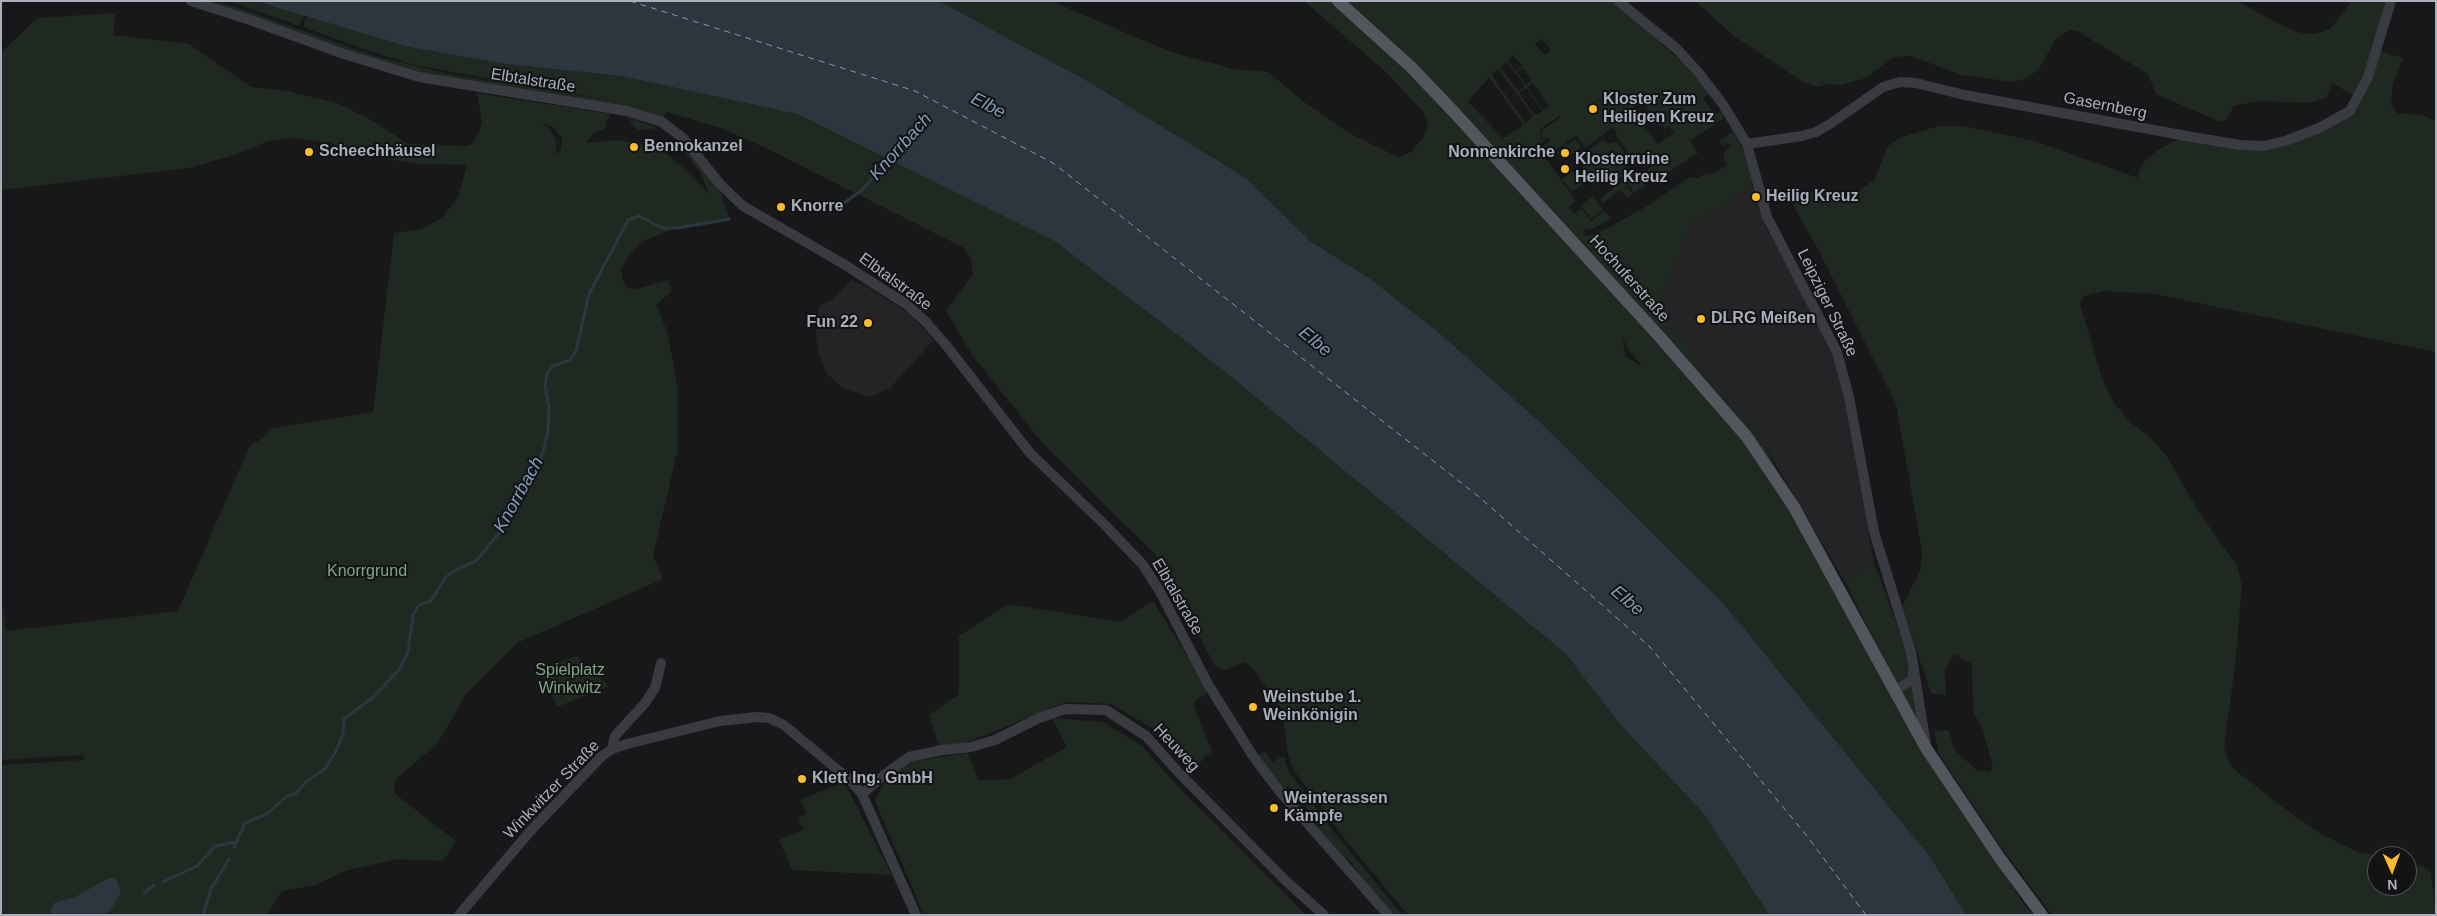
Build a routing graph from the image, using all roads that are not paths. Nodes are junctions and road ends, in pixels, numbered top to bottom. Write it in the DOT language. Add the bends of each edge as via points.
graph roads {
  1 [pos="191,1"];
  2 [pos="1338,1"];
  3 [pos="1618,1"];
  4 [pos="2390,1"];
  5 [pos="1747,144"];
  6 [pos="661,663"];
  7 [pos="1915,668"];
  8 [pos="1894,690"];
  9 [pos="1926,748"];
  10 [pos="612,749"];
  11 [pos="862,794"];
  12 [pos="459,915"];
  13 [pos="916,915"];
  14 [pos="1324,915"];
  15 [pos="1388,915"];
  16 [pos="2042,915"];
  1 -- 15 [label="street, Elbtalstraße" via="411,75 627,112 662,122 683,138 720,184 743,206 842,262 906,304 946,345 1030,453 1110,529 1143,566 1209,686 1248,748 1280,792"];
  2 -- 8 [label="main road, Hochuferstraße" via="1411,67 1452,110 1659,336 1747,438 1794,507"];
  3 -- 5 [label="street, Leipziger Straße" via="1677,49 1698,72"];
  4 -- 5 [label="street, Gasernberg" via="2368,77 2350,111 2319,128 2264,146 2192,137 1900,82 1883,87 1816,132"];
  5 -- 7 [label="street, Leipziger Straße" via="1767,217 1837,352 1849,396 1872,526"];
  6 -- 10 [label="street" via="655,688 646,703 615,736"];
  7 -- 8 [label="street" via="1912,680"];
  7 -- 9 [label="street, Leipziger Straße"];
  8 -- 9 [label="main road, Hochuferstraße"];
  9 -- 16 [label="main road, Hochuferstraße" via="2008,871"];
  10 -- 11 [label="street, Winkwitzer Straße" via="720,721 769,718 784,725 852,781"];
  10 -- 12 [label="street, Winkwitzer Straße" via="534,828"];
  11 -- 13 [label="street, Winkwitzer Straße"];
  11 -- 14 [label="street, Heuweg" via="910,757 995,740 1065,709 1106,710 1146,736 1186,781"];
}
